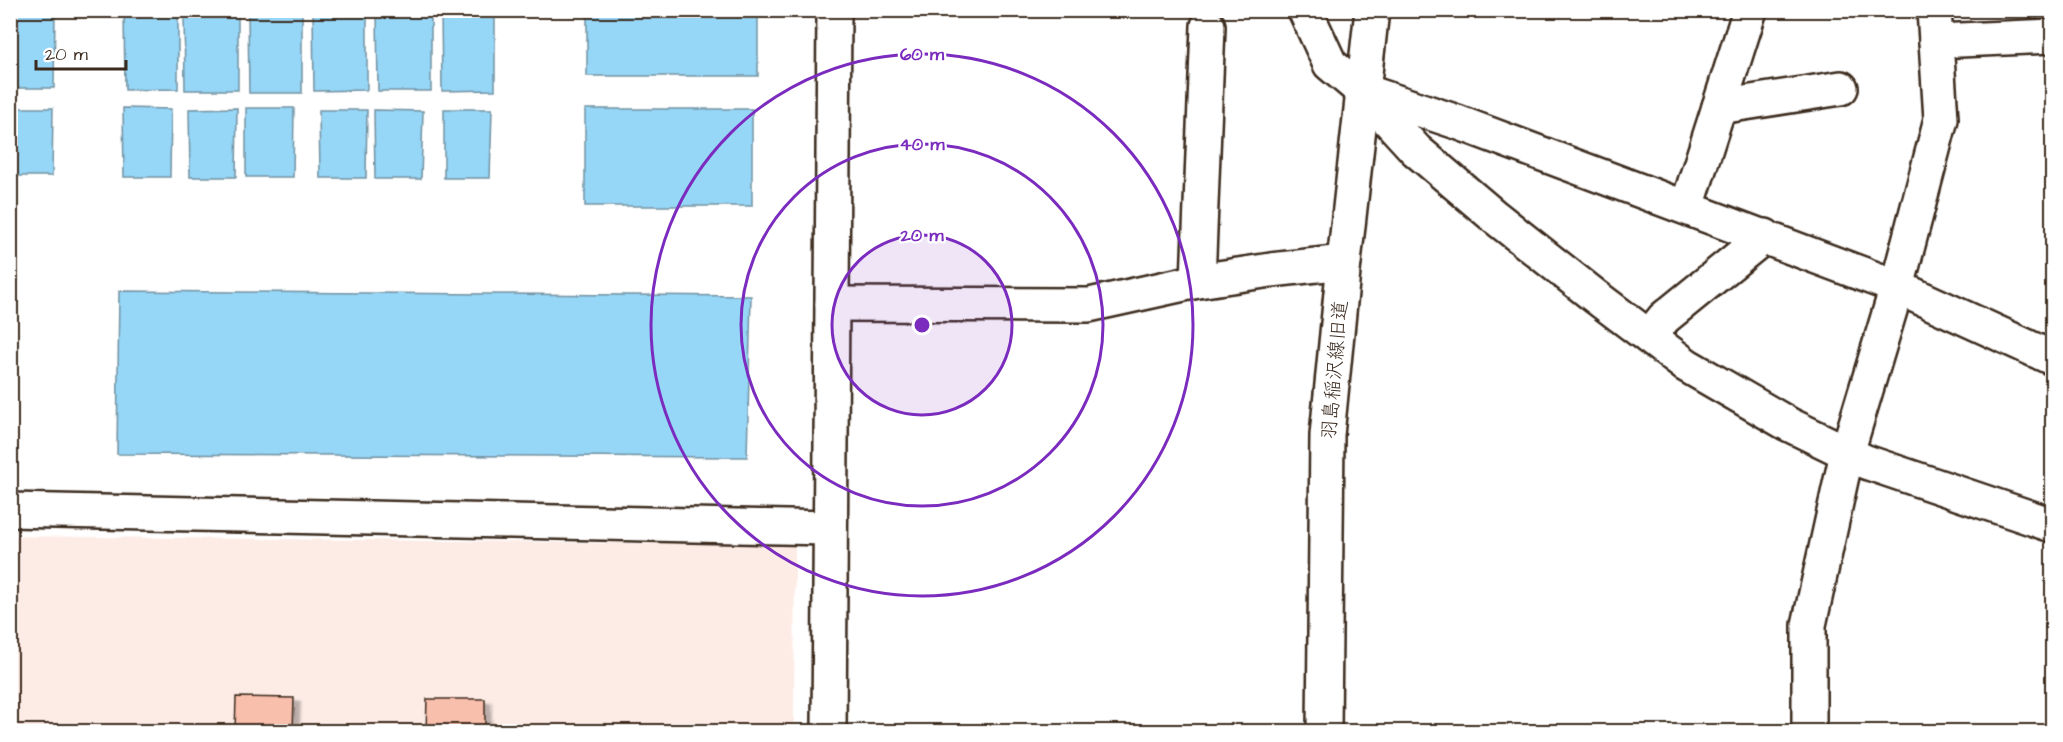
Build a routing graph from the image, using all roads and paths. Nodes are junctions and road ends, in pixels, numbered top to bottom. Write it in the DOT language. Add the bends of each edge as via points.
graph roads {
  1 [pos="834,10"];
  2 [pos="1305,10"];
  3 [pos="1372,10"];
  4 [pos="1750,10"];
  5 [pos="1208,26"];
  6 [pos="1935,26"];
  7 [pos="2052,36"];
  8 [pos="1841,88"];
  9 [pos="1362,91"];
  10 [pos="1719,107"];
  11 [pos="1687,207"];
  12 [pos="1765,236"];
  13 [pos="1344,262"];
  14 [pos="1198,281"];
  15 [pos="1897,287"];
  16 [pos="832,304"];
  17 [pos="1649,337"];
  18 [pos="2052,358"];
  19 [pos="1847,453"];
  20 [pos="10,510"];
  21 [pos="2052,525"];
  22 [pos="829,528"];
  23 [pos="829,732"];
  24 [pos="1324,732"];
  25 [pos="1809,732"];
  1 -- 16 [label="street"];
  2 -- 9 [label="street" via="1330,64"];
  3 -- 9 [label="street, 羽島稲沢線旧道"];
  4 -- 10 [label="street"];
  5 -- 14 [label="street"];
  6 -- 7 [label="street"];
  6 -- 15 [label="street" via="1941,119"];
  8 -- 10 [label="street"];
  9 -- 11 [label="street"];
  9 -- 13 [label="street, 羽島稲沢線旧道"];
  9 -- 17 [label="street" via="1416,150"];
  10 -- 11 [label="street"];
  11 -- 12 [label="street"];
  12 -- 15 [label="street"];
  12 -- 17 [label="street" via="1664,318"];
  13 -- 14 [label="street"];
  13 -- 24 [label="street, 羽島稲沢線旧道" via="1327,435"];
  14 -- 16 [label="street" via="1089,305"];
  15 -- 18 [label="street"];
  15 -- 19 [label="street"];
  16 -- 22 [label="street"];
  17 -- 19 [label="street" via="1686,365"];
  19 -- 21 [label="street"];
  19 -- 25 [label="street" via="1809,625"];
  20 -- 22 [label="street"];
  22 -- 23 [label="street"];
}
